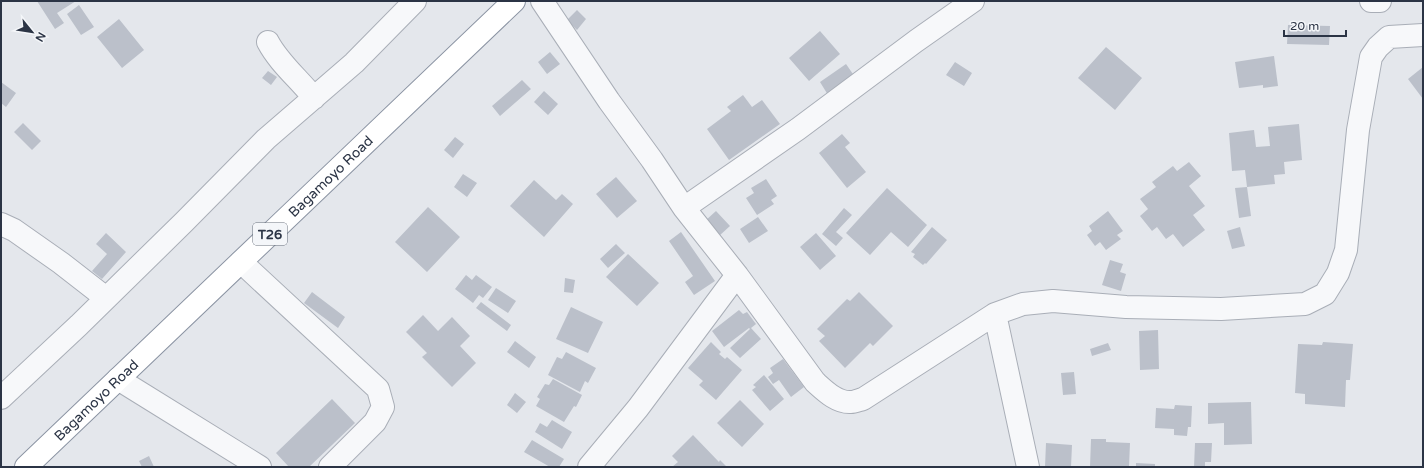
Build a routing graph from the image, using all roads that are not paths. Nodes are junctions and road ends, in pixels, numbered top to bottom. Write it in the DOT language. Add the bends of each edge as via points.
graph roads {
  1 [pos="415,1"];
  2 [pos="514,1"];
  3 [pos="542,1"];
  4 [pos="973,1"];
  5 [pos="1371,1"];
  6 [pos="1380,1"];
  7 [pos="1423,35"];
  8 [pos="268,42"];
  9 [pos="314,98"];
  10 [pos="684,208"];
  11 [pos="1,224"];
  12 [pos="240,262"];
  13 [pos="737,275"];
  14 [pos="106,298"];
  15 [pos="995,314"];
  16 [pos="118,379"];
  17 [pos="1,398"];
  18 [pos="26,467"];
  19 [pos="260,467"];
  20 [pos="330,467"];
  21 [pos="588,467"];
  22 [pos="1028,467"];
  1 -- 9 [label="street" via="354,63"];
  2 -- 12 [label="highway, Bagamoyo Road / T26"];
  3 -- 10 [label="street"];
  4 -- 10 [label="street" via="798,129"];
  5 -- 6 [label="street"];
  7 -- 15 [label="street" via="1389,37 1371,57 1358,130 1346,250 1338,273 1325,294 1305,304 1221,309 1126,307 1053,301 1023,304"];
  8 -- 9 [label="street"];
  9 -- 14 [label="street" via="266,139"];
  10 -- 13 [label="street"];
  11 -- 14 [label="street" via="14,230"];
  12 -- 16 [label="highway, Bagamoyo Road / T26"];
  12 -- 20 [label="street" via="378,389 383,406 375,422"];
  13 -- 15 [label="street" via="815,382 840,401 863,399"];
  13 -- 21 [label="street" via="638,408"];
  14 -- 17 [label="street"];
  15 -- 22 [label="street"];
  16 -- 18 [label="highway, Bagamoyo Road / T26"];
  16 -- 19 [label="street"];
}
